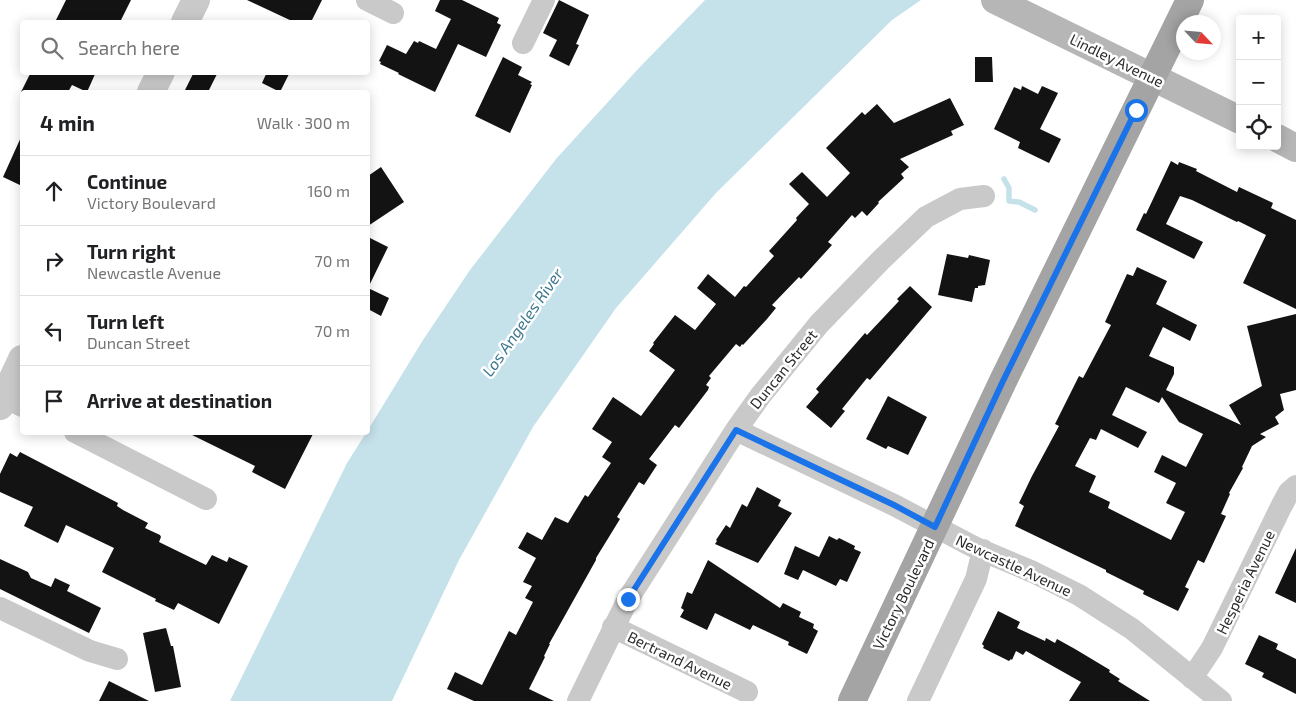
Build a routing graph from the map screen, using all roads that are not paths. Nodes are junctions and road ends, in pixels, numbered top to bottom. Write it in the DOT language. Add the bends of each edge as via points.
graph roads {
  1 [pos="196,0"];
  2 [pos="368,0"];
  3 [pos="544,0"];
  4 [pos="995,0"];
  5 [pos="1190,0"];
  6 [pos="393,13"];
  7 [pos="186,20"];
  8 [pos="523,43"];
  9 [pos="160,75"];
  10 [pos="1152,77"];
  11 [pos="152,90"];
  12 [pos="1236,118"];
  13 [pos="1281,140"];
  14 [pos="1296,148"];
  15 [pos="984,196"];
  16 [pos="20,366"];
  17 [pos="9,403"];
  18 [pos="736,430"];
  19 [pos="81,435"];
  20 [pos="1296,486"];
  21 [pos="206,499"];
  22 [pos="935,527"];
  23 [pos="982,550"];
  24 [pos="0,608"];
  25 [pos="614,627"];
  26 [pos="117,659"];
  27 [pos="1192,678"];
  28 [pos="747,692"];
  29 [pos="578,701"];
  30 [pos="852,701"];
  31 [pos="918,701"];
  32 [pos="1221,701"];
  1 -- 7 [label="street"];
  2 -- 6 [label="street"];
  3 -- 8 [label="street"];
  4 -- 10 [label="main road, Lindley Avenue"];
  5 -- 10 [label="main road, Victory Boulevard"];
  9 -- 11 [label="street"];
  10 -- 12 [label="main road, Lindley Avenue"];
  10 -- 22 [label="main road, Victory Boulevard"];
  13 -- 14 [label="main road"];
  15 -- 18 [label="street, Duncan Street" via="960,199 926,217 819,324 760,395"];
  16 -- 17 [label="street"];
  18 -- 22 [label="street, Newcastle Avenue"];
  18 -- 25 [label="street, Duncan Street" via="643,574"];
  19 -- 21 [label="street"];
  20 -- 27 [label="street, Hesperia Avenue" via="1281,506 1212,648"];
  22 -- 23 [label="street, Newcastle Avenue"];
  22 -- 30 [label="main road, Victory Boulevard"];
  23 -- 27 [label="street, Newcastle Avenue" via="1079,595 1132,629"];
  23 -- 31 [label="street" via="976,579"];
  24 -- 26 [label="street" via="90,651"];
  25 -- 28 [label="street, Bertrand Avenue"];
  25 -- 29 [label="street, Duncan Street"];
  27 -- 32 [label="street, Newcastle Avenue"];
}
